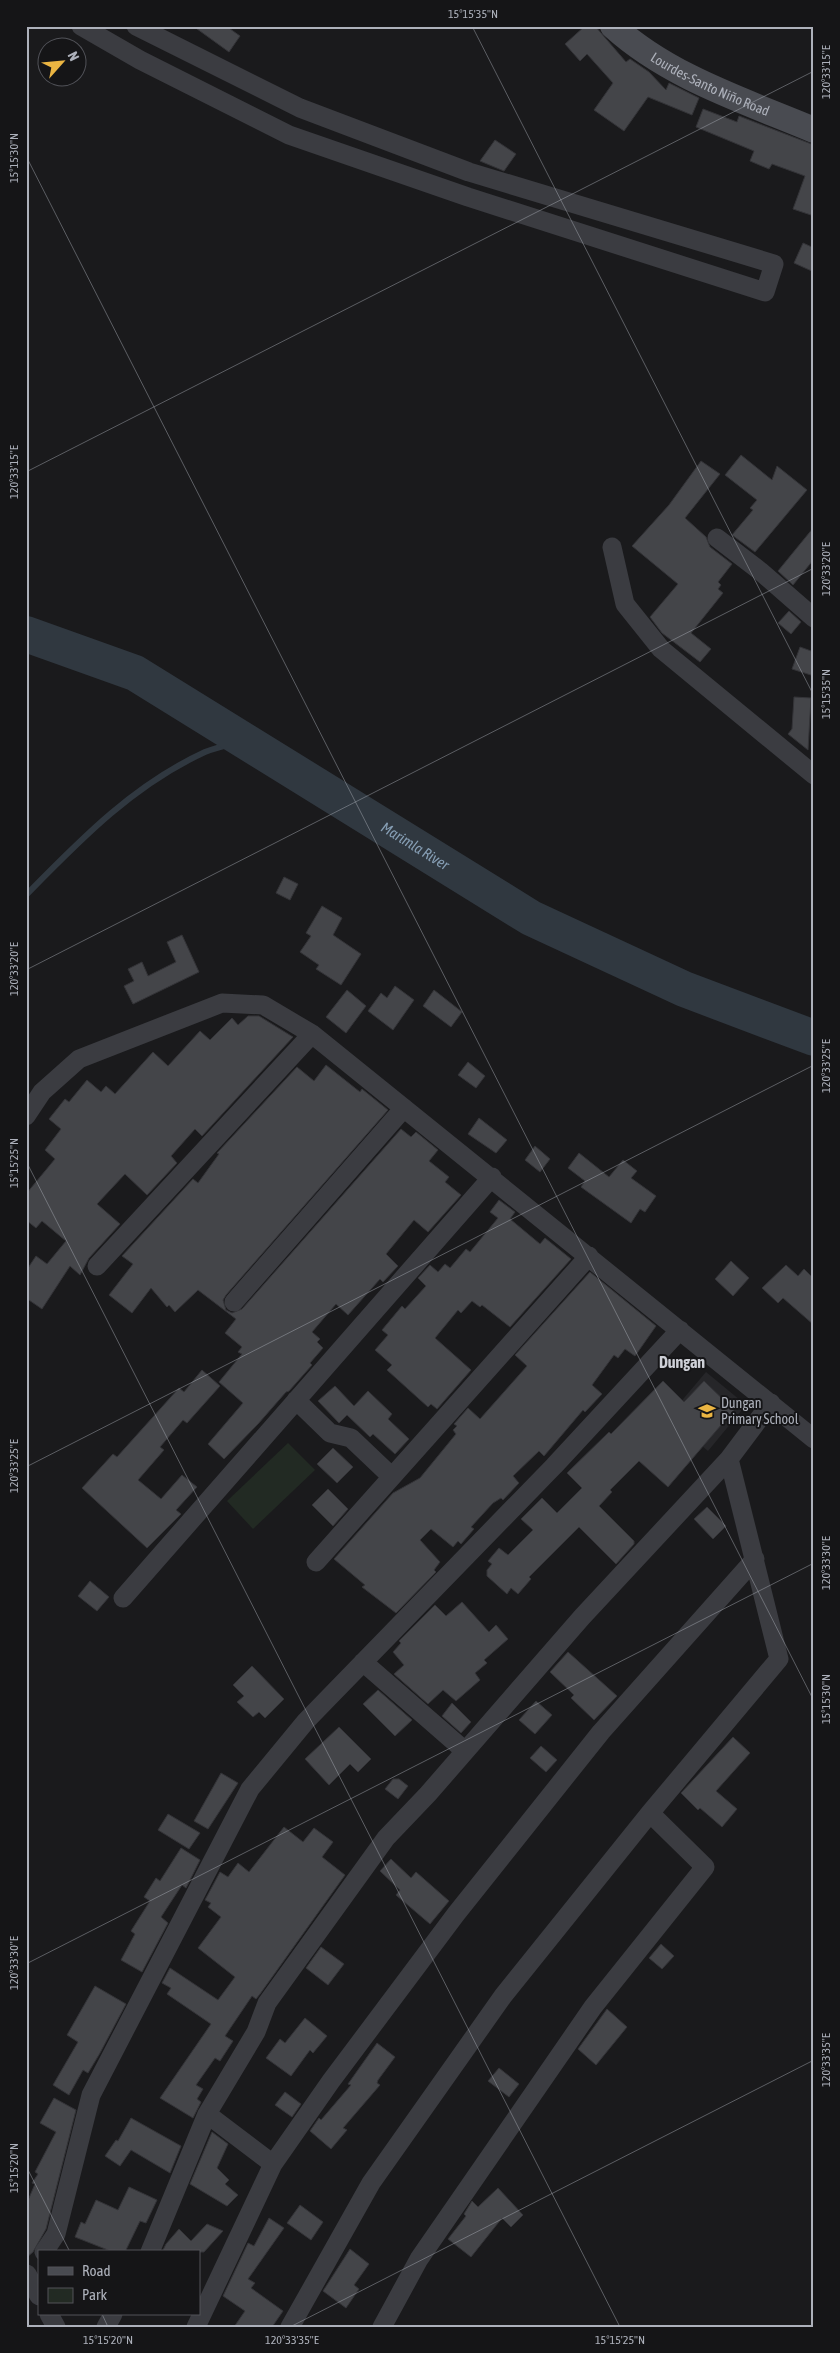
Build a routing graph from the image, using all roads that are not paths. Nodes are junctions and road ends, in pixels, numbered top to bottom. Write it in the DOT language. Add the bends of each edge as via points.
graph roads {
  1 [pos="82,26"];
  2 [pos="136,26"];
  3 [pos="613,26"];
  4 [pos="814,130"];
  5 [pos="717,538"];
  6 [pos="612,547"];
  7 [pos="814,618"];
  8 [pos="814,775"];
  9 [pos="312,1034"];
  10 [pos="404,1108"];
  11 [pos="26,1116"];
  12 [pos="492,1177"];
  13 [pos="589,1256"];
  14 [pos="97,1266"];
  15 [pos="234,1302"];
  16 [pos="680,1330"];
  17 [pos="296,1400"];
  18 [pos="771,1403"];
  19 [pos="814,1439"];
  20 [pos="729,1459"];
  21 [pos="392,1477"];
  22 [pos="756,1559"];
  23 [pos="316,1562"];
  24 [pos="123,1598"];
  25 [pos="364,1662"];
  26 [pos="465,1751"];
  27 [pos="650,1813"];
  28 [pos="207,2114"];
  29 [pos="273,2164"];
  30 [pos="45,2250"];
  31 [pos="151,2250"];
  32 [pos="38,2259"];
  33 [pos="27,2275"];
  34 [pos="38,2294"];
  35 [pos="196,2327"];
  36 [pos="290,2327"];
  37 [pos="382,2327"];
  1 -- 2 [label="street" via="140,60 289,135 468,198 765,292 774,264 468,172 300,108"];
  3 -- 4 [label="main road, Lourdes-Santo Niño Road" via="630,42 700,83"];
  5 -- 7 [label="street"];
  6 -- 8 [label="street" via="625,604 661,649"];
  9 -- 10 [label="street"];
  9 -- 11 [label="street" via="263,1005 222,1003 79,1059 42,1092"];
  9 -- 14 [label="street"];
  10 -- 12 [label="street"];
  10 -- 15 [label="street"];
  12 -- 13 [label="street"];
  12 -- 17 [label="street"];
  13 -- 16 [label="street"];
  13 -- 21 [label="street"];
  16 -- 18 [label="street"];
  16 -- 25 [label="street"];
  17 -- 21 [label="street" via="330,1434 351,1438"];
  17 -- 24 [label="street"];
  18 -- 19 [label="street"];
  18 -- 20 [label="street"];
  20 -- 22 [label="street"];
  20 -- 26 [label="street" via="582,1616"];
  21 -- 23 [label="street"];
  22 -- 27 [label="street" via="778,1658"];
  22 -- 29 [label="street" via="601,1732 456,1914 330,2081"];
  25 -- 26 [label="street"];
  25 -- 30 [label="street" via="306,1721 250,1789 91,2095 56,2234"];
  26 -- 28 [label="street" via="386,1838 267,2004 256,2032"];
  27 -- 36 [label="street" via="503,1996 371,2183"];
  27 -- 37 [label="street" via="705,1867 593,2007 419,2259"];
  28 -- 29 [label="street"];
  28 -- 31 [label="street"];
  29 -- 35 [label="street"];
  32 -- 33 [label="street"];
  33 -- 34 [label="street"];
}
